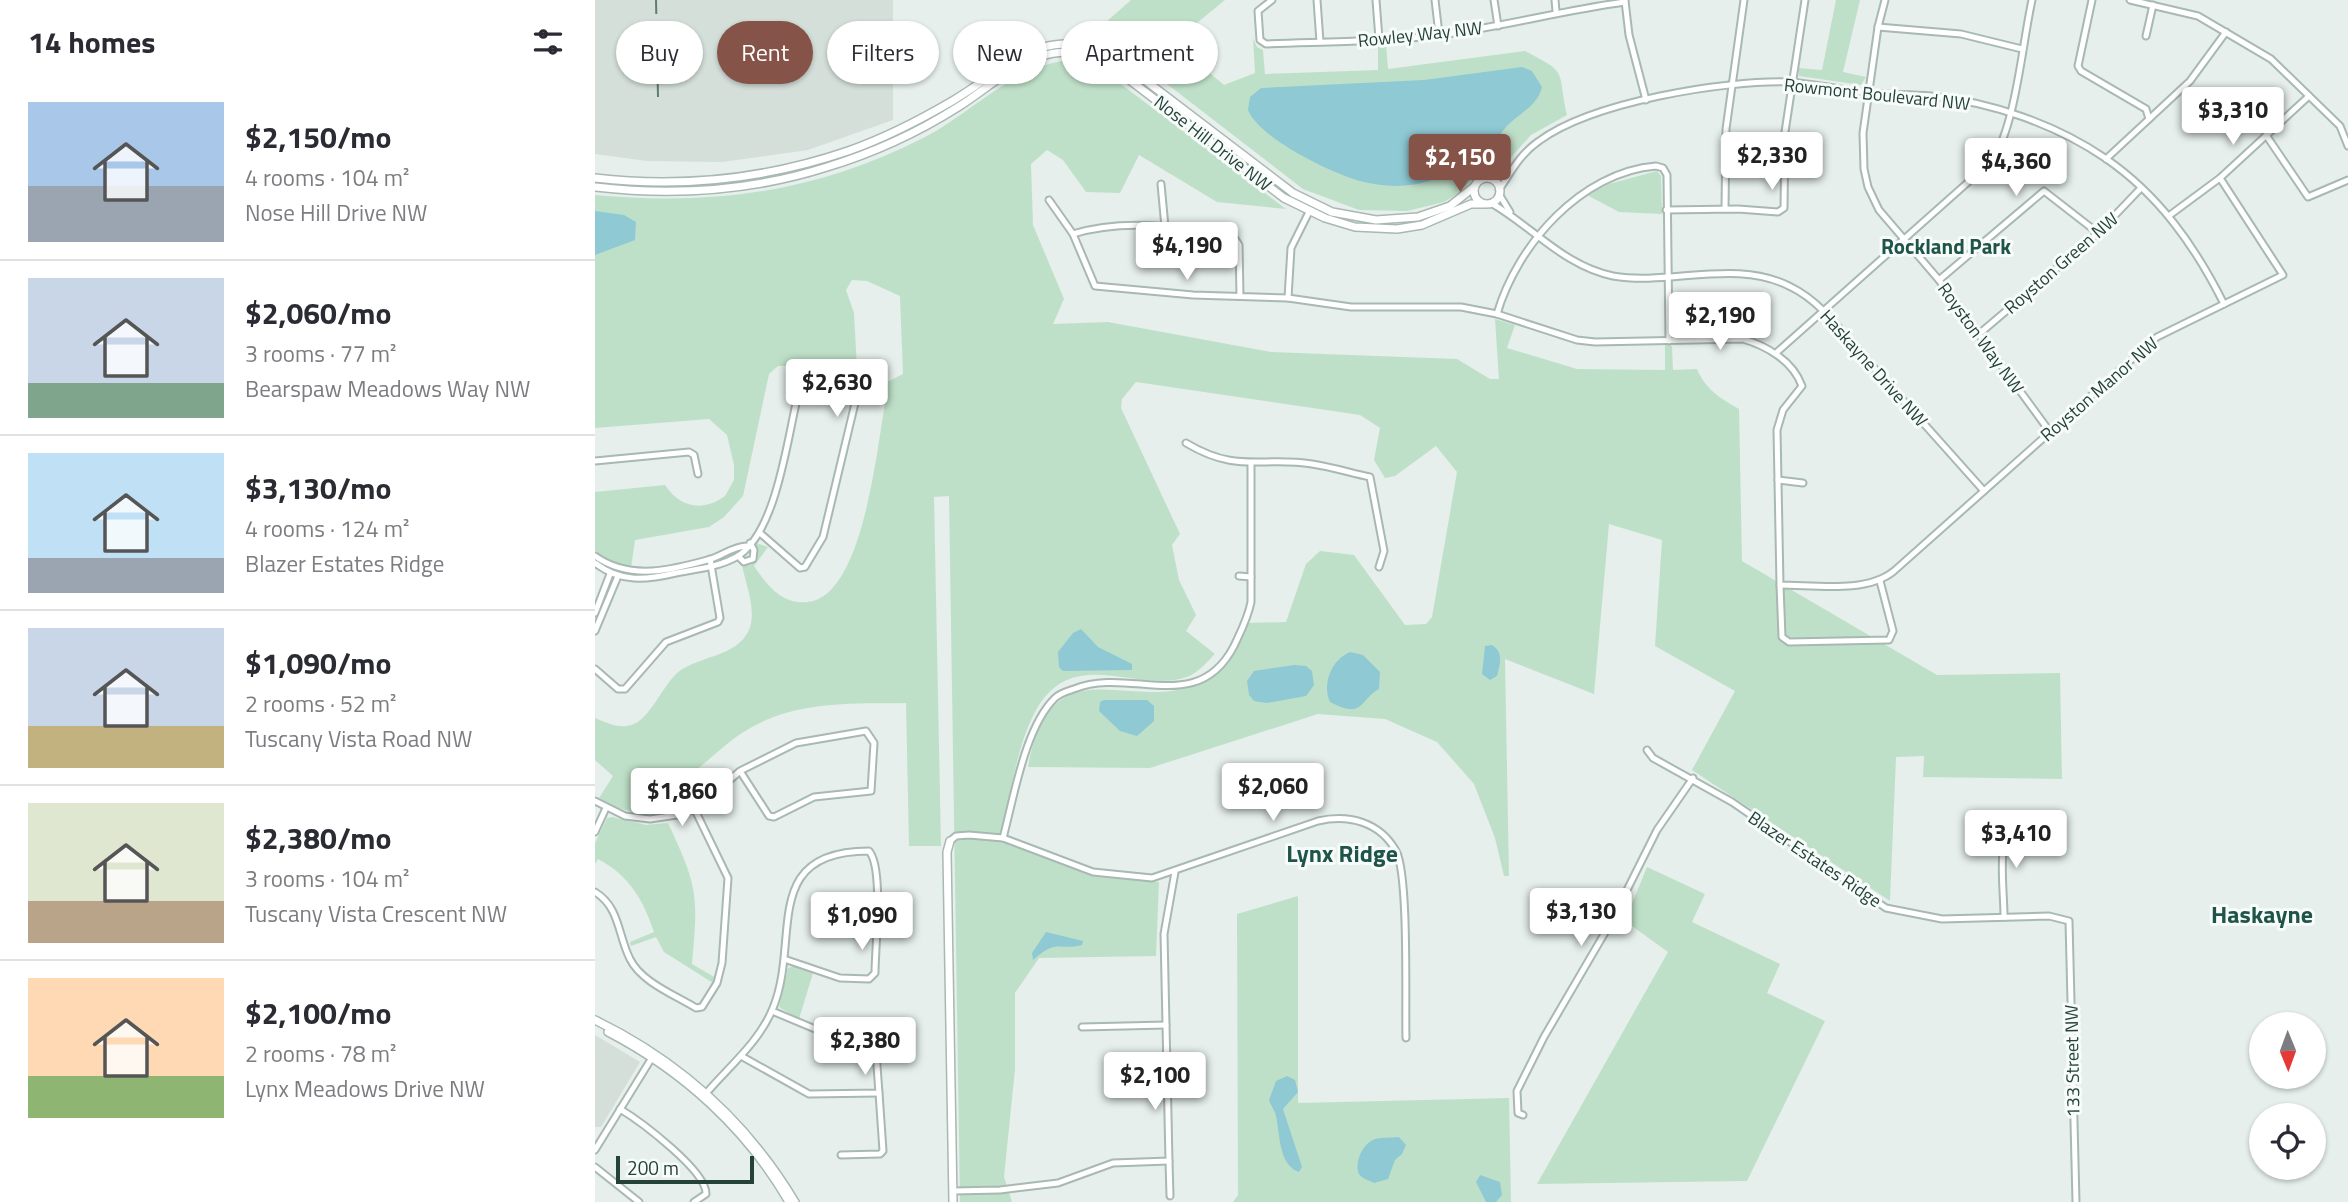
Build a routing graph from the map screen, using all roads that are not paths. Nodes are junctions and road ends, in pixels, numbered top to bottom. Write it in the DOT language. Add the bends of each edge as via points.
graph roads {
  1 [pos="1272,0"];
  2 [pos="1317,0"];
  3 [pos="1376,0"];
  4 [pos="1435,0"];
  5 [pos="1494,0"];
  6 [pos="1555,0"];
  7 [pos="1744,0"];
  8 [pos="1805,0"];
  9 [pos="1885,0"];
  10 [pos="2032,0"];
  11 [pos="2092,0"];
  12 [pos="2130,0"];
  13 [pos="1625,1"];
  14 [pos="2153,5"];
  15 [pos="1556,11"];
  16 [pos="1498,26"];
  17 [pos="1878,27"];
  18 [pos="2226,32"];
  19 [pos="1439,34"];
  20 [pos="2146,36"];
  21 [pos="1379,39"];
  22 [pos="1320,42"];
  23 [pos="2022,49"];
  24 [pos="1791,82"];
  25 [pos="1731,86"];
  26 [pos="1869,93"];
  27 [pos="2309,96"];
  28 [pos="1646,100"];
  29 [pos="2009,114"];
  30 [pos="2150,119"];
  31 [pos="2266,135"];
  32 [pos="2348,146"];
  33 [pos="2106,159"];
  34 [pos="1511,170"];
  35 [pos="595,178"];
  36 [pos="1486,178"];
  37 [pos="2220,178"];
  38 [pos="2348,180"];
  39 [pos="1161,184"];
  40 [pos="595,187"];
  41 [pos="1474,187"];
  42 [pos="2140,189"];
  43 [pos="1499,192"];
  44 [pos="1049,200"];
  45 [pos="1313,204"];
  46 [pos="1487,204"];
  47 [pos="1725,209"];
  48 [pos="1666,210"];
  49 [pos="1309,212"];
  50 [pos="1512,214"];
  51 [pos="2170,215"];
  52 [pos="1165,227"];
  53 [pos="2098,233"];
  54 [pos="1073,234"];
  55 [pos="1540,238"];
  56 [pos="1903,240"];
  57 [pos="1667,276"];
  58 [pos="1939,280"];
  59 [pos="1240,296"];
  60 [pos="1289,298"];
  61 [pos="2224,304"];
  62 [pos="1471,309"];
  63 [pos="1822,311"];
  64 [pos="1497,314"];
  65 [pos="1469,318"];
  66 [pos="1979,334"];
  67 [pos="1669,341"];
  68 [pos="1776,353"];
  69 [pos="2049,432"];
  70 [pos="1186,443"];
  71 [pos="595,461"];
  72 [pos="1251,464"];
  73 [pos="698,474"];
  74 [pos="1778,480"];
  75 [pos="1803,483"];
  76 [pos="1984,491"];
  77 [pos="760,533"];
  78 [pos="748,545"];
  79 [pos="595,556"];
  80 [pos="738,556"];
  81 [pos="595,563"];
  82 [pos="711,563"];
  83 [pos="1379,566"];
  84 [pos="615,572"];
  85 [pos="1238,576"];
  86 [pos="1251,577"];
  87 [pos="1879,580"];
  88 [pos="1780,585"];
  89 [pos="595,613"];
  90 [pos="595,631"];
  91 [pos="595,668"];
  92 [pos="1647,750"];
  93 [pos="740,771"];
  94 [pos="1693,778"];
  95 [pos="595,801"];
  96 [pos="606,808"];
  97 [pos="695,810"];
  98 [pos="2014,818"];
  99 [pos="595,832"];
  100 [pos="1003,838"];
  101 [pos="950,841"];
  102 [pos="1175,872"];
  103 [pos="595,892"];
  104 [pos="876,911"];
  105 [pos="2004,917"];
  106 [pos="2069,921"];
  107 [pos="876,922"];
  108 [pos="630,959"];
  109 [pos="784,959"];
  110 [pos="621,964"];
  111 [pos="772,1011"];
  112 [pos="595,1020"];
  113 [pos="595,1025"];
  114 [pos="1166,1025"];
  115 [pos="1082,1027"];
  116 [pos="1406,1038"];
  117 [pos="654,1055"];
  118 [pos="741,1056"];
  119 [pos="879,1093"];
  120 [pos="705,1095"];
  121 [pos="619,1109"];
  122 [pos="1523,1115"];
  123 [pos="595,1150"];
  124 [pos="841,1155"];
  125 [pos="1169,1161"];
  126 [pos="595,1167"];
  127 [pos="953,1191"];
  128 [pos="1170,1196"];
  129 [pos="639,1202"];
  130 [pos="694,1202"];
  131 [pos="789,1202"];
  132 [pos="795,1202"];
  133 [pos="953,1202"];
  134 [pos="2076,1202"];
  1 -- 22 [label="street, Rowley Way NW" via="1258,11 1262,43"];
  2 -- 22 [label="street"];
  3 -- 21 [label="street"];
  4 -- 19 [label="street"];
  5 -- 16 [label="street"];
  6 -- 15 [label="street"];
  7 -- 25 [label="street"];
  8 -- 24 [label="street"];
  9 -- 17 [label="street, Royston Way NW"];
  10 -- 23 [label="street"];
  11 -- 30 [label="street" via="2078,66 2146,109"];
  12 -- 14 [label="street"];
  13 -- 15 [label="street, Rowley Way NW"];
  13 -- 28 [label="street"];
  14 -- 18 [label="street" via="2198,16"];
  14 -- 20 [label="street"];
  15 -- 16 [label="street, Rowley Way NW"];
  16 -- 19 [label="street, Rowley Way NW"];
  17 -- 23 [label="street" via="1961,34"];
  17 -- 26 [label="street, Royston Way NW"];
  18 -- 27 [label="street" via="2271,59"];
  18 -- 30 [label="street" via="2190,81"];
  19 -- 21 [label="street, Rowley Way NW"];
  21 -- 22 [label="street, Rowley Way NW"];
  23 -- 29 [label="street"];
  24 -- 25 [label="street, Rowmont Boulevard NW"];
  24 -- 26 [label="street, Rowmont Boulevard NW"];
  24 -- 47 [label="street" via="1784,208 1778,212"];
  25 -- 28 [label="street, Rowmont Boulevard NW"];
  25 -- 47 [label="street"];
  26 -- 29 [label="street, Rowmont Boulevard NW" via="1953,100"];
  26 -- 56 [label="street, Royston Way NW" via="1862,150 1868,187"];
  27 -- 31 [label="street"];
  27 -- 32 [label="street" via="2340,126"];
  28 -- 34 [label="street, Rowmont Boulevard NW" via="1563,127 1537,142"];
  29 -- 33 [label="street, Rowmont Boulevard NW" via="2064,134"];
  29 -- 56 [label="street" via="1993,160"];
  30 -- 33 [label="street"];
  31 -- 37 [label="street"];
  31 -- 38 [label="street" via="2308,197"];
  33 -- 42 [label="street, Rowmont Boulevard NW"];
  34 -- 36 [label="street, Rowmont Boulevard NW"];
  34 -- 43 [label="street, Rowmont Boulevard NW"];
  35 -- 45 [label="street, Nose Hill Drive NW" via="701,181 760,174 823,159 911,124 1021,55 1067,43 1112,55"];
  36 -- 41 [label="street"];
  36 -- 43 [label="street" via="1495,181"];
  37 -- 51 [label="street"];
  37 -- 61 [label="street, Royston Manor NW" via="2283,275"];
  39 -- 52 [label="street"];
  40 -- 49 [label="street, Nose Hill Drive NW" via="711,189 805,174 868,153 926,126 1031,60 1074,52 1107,62 1284,198"];
  41 -- 45 [label="street, Nose Hill Drive NW" via="1442,209 1395,220 1350,216"];
  41 -- 46 [label="street" via="1476,199"];
  42 -- 51 [label="street, Rowmont Boulevard NW"];
  42 -- 53 [label="street, Royston Green NW"];
  43 -- 46 [label="street"];
  43 -- 50 [label="street, Haskayne Drive NW"];
  44 -- 54 [label="street"];
  45 -- 49 [label="street"];
  46 -- 49 [label="street, Nose Hill Drive NW" via="1471,204 1422,225 1397,229 1355,227"];
  46 -- 50 [label="street, Haskayne Drive NW"];
  47 -- 48 [label="street"];
  48 -- 55 [label="street" via="1667,175 1663,168 1649,167 1585,190"];
  48 -- 57 [label="street"];
  49 -- 60 [label="street" via="1291,248"];
  50 -- 55 [label="street, Haskayne Drive NW"];
  51 -- 61 [label="street, Rowmont Boulevard NW"];
  52 -- 54 [label="street" via="1105,227"];
  52 -- 59 [label="street" via="1236,238"];
  53 -- 58 [label="street" via="2044,191"];
  53 -- 66 [label="street, Royston Green NW"];
  54 -- 59 [label="street" via="1095,286"];
  55 -- 57 [label="street, Haskayne Drive NW" via="1592,270 1634,278"];
  55 -- 64 [label="street" via="1513,272"];
  56 -- 58 [label="street, Royston Way NW"];
  56 -- 63 [label="street"];
  57 -- 63 [label="street, Haskayne Drive NW" via="1765,278 1798,291"];
  57 -- 67 [label="street"];
  58 -- 66 [label="street, Royston Way NW"];
  59 -- 60 [label="street"];
  60 -- 62 [label="street" via="1352,307"];
  61 -- 69 [label="street, Royston Manor NW" via="2157,337"];
  62 -- 64 [label="street"];
  62 -- 65 [label="street"];
  63 -- 68 [label="street"];
  63 -- 76 [label="street, Haskayne Drive NW"];
  64 -- 67 [label="street" via="1577,340"];
  66 -- 69 [label="street, Royston Way NW"];
  67 -- 68 [label="street" via="1743,339"];
  68 -- 74 [label="street" via="1802,386 1779,420"];
  69 -- 76 [label="street, Royston Manor NW"];
  70 -- 72 [label="street" via="1210,457"];
  71 -- 73 [label="street" via="689,452"];
  72 -- 83 [label="street" via="1310,463 1370,477 1384,551"];
  72 -- 86 [label="street"];
  74 -- 75 [label="street"];
  74 -- 88 [label="street"];
  76 -- 87 [label="street, Royston Manor NW" via="1894,572"];
  77 -- 77 [label="street" via="770,513 797,399 801,395 853,395 856,399 817,551 800,568"];
  77 -- 78 [label="street"];
  78 -- 80 [label="street"];
  78 -- 80 [label="street" via="754,550 753,559 744,562"];
  78 -- 82 [label="street"];
  79 -- 84 [label="street"];
  80 -- 82 [label="street"];
  81 -- 84 [label="street"];
  82 -- 84 [label="street"];
  82 -- 91 [label="street" via="718,622 666,642 625,690"];
  84 -- 89 [label="street"];
  84 -- 90 [label="street"];
  85 -- 86 [label="street"];
  86 -- 100 [label="street" via="1248,618 1226,661 1211,676 1174,687 1102,682 1056,696 1038,720"];
  87 -- 88 [label="street" via="1851,585"];
  87 -- 88 [label="street" via="1893,631 1889,640 1789,642 1782,637"];
  92 -- 94 [label="street, Blazer Estates Ridge" via="1653,758"];
  93 -- 93 [label="street" via="796,743 866,731 874,743 871,791 814,797 774,817"];
  93 -- 97 [label="street"];
  94 -- 105 [label="street, Blazer Estates Ridge" via="1886,908 1941,919"];
  94 -- 122 [label="street" via="1657,830 1525,1074 1517,1091 1518,1113"];
  95 -- 96 [label="street"];
  96 -- 97 [label="street" via="650,819"];
  96 -- 99 [label="street"];
  97 -- 108 [label="street" via="728,878 717,983 702,1007 696,1008 643,975"];
  98 -- 105 [label="street" via="2004,842"];
  100 -- 101 [label="street" via="969,835"];
  100 -- 102 [label="street" via="1093,872 1152,878"];
  101 -- 127 [label="street"];
  102 -- 114 [label="street" via="1164,934"];
  102 -- 116 [label="street" via="1330,818 1363,821 1376,830 1396,851 1401,864"];
  103 -- 108 [label="street" via="617,918"];
  104 -- 107 [label="street"];
  104 -- 107 [label="street" via="847,915 850,921"];
  104 -- 109 [label="street" via="874,856 869,851 838,853 815,863 791,895"];
  105 -- 106 [label="street, Blazer Estates Ridge" via="2061,916"];
  106 -- 134 [label="street, 133 Street NW"];
  107 -- 109 [label="street" via="875,973 869,979 840,978"];
  108 -- 110 [label="street"];
  109 -- 111 [label="street"];
  111 -- 118 [label="street"];
  111 -- 119 [label="street" via="832,1036 869,1035 875,1039"];
  112 -- 117 [label="street"];
  113 -- 117 [label="street"];
  114 -- 115 [label="street"];
  114 -- 125 [label="street"];
  117 -- 120 [label="street"];
  117 -- 121 [label="street"];
  118 -- 119 [label="street" via="810,1094"];
  118 -- 120 [label="street"];
  119 -- 124 [label="street" via="883,1151"];
  120 -- 131 [label="street" via="753,1149"];
  120 -- 132 [label="street" via="756,1145"];
  121 -- 123 [label="street"];
  121 -- 130 [label="street" via="653,1132 702,1181 706,1195"];
  125 -- 127 [label="street" via="1113,1163 1058,1183"];
  125 -- 128 [label="street"];
  126 -- 129 [label="street"];
  127 -- 133 [label="street"];
}
